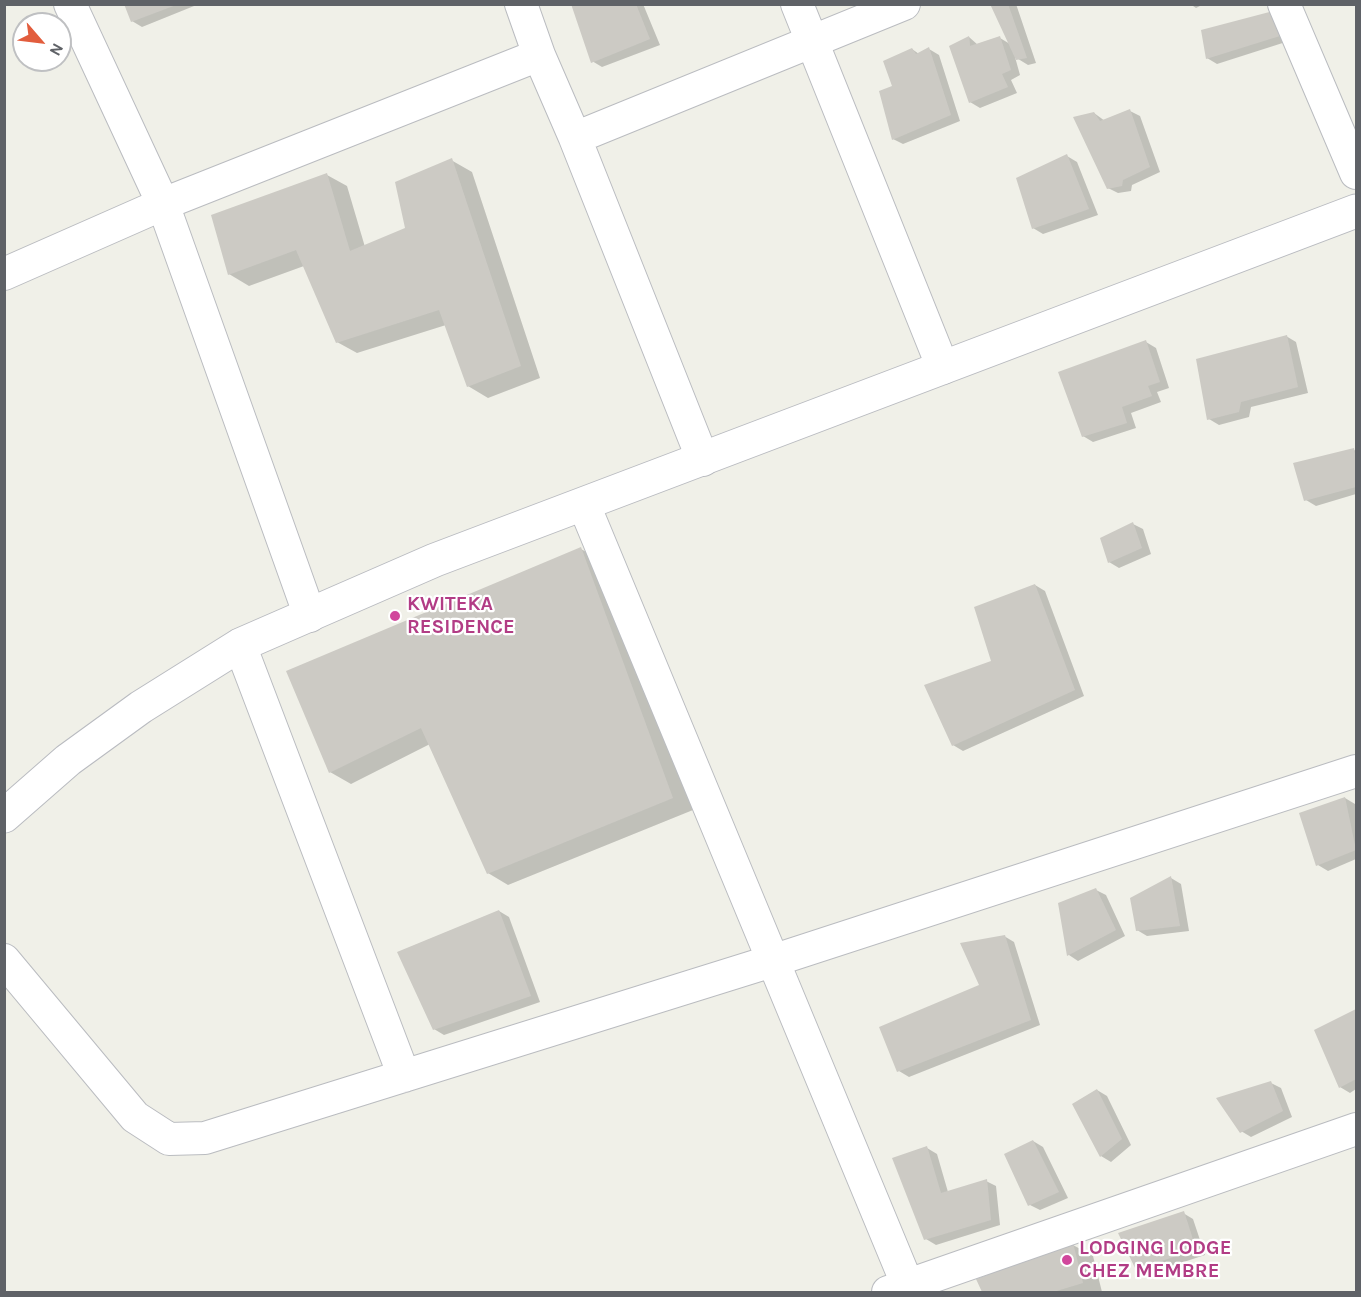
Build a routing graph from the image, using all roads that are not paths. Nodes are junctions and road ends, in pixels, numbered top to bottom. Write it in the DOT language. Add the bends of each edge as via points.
graph roads {
  1 [pos="70,4"];
  2 [pos="521,4"];
  3 [pos="797,4"];
  4 [pos="904,4"];
  5 [pos="1284,4"];
  6 [pos="812,42"];
  7 [pos="539,55"];
  8 [pos="575,138"];
  9 [pos="1356,173"];
  10 [pos="163,204"];
  11 [pos="1356,211"];
  12 [pos="4,274"];
  13 [pos="943,368"];
  14 [pos="703,460"];
  15 [pos="584,505"];
  16 [pos="310,616"];
  17 [pos="240,645"];
  18 [pos="1356,771"];
  19 [pos="4,816"];
  20 [pos="4,960"];
  21 [pos="772,961"];
  22 [pos="404,1076"];
  23 [pos="1356,1129"];
  24 [pos="918,1286"];
  1 -- 10 [label="street"];
  2 -- 7 [label="street"];
  3 -- 6 [label="street"];
  4 -- 6 [label="street"];
  5 -- 9 [label="street"];
  6 -- 8 [label="street"];
  6 -- 13 [label="street"];
  7 -- 8 [label="street"];
  7 -- 10 [label="street"];
  8 -- 14 [label="street"];
  10 -- 12 [label="street"];
  10 -- 16 [label="street"];
  11 -- 13 [label="main road"];
  13 -- 14 [label="main road"];
  14 -- 15 [label="main road"];
  15 -- 16 [label="main road" via="435,560"];
  15 -- 21 [label="street"];
  16 -- 17 [label="main road"];
  17 -- 19 [label="main road" via="141,707 68,759"];
  17 -- 22 [label="street"];
  18 -- 21 [label="street"];
  20 -- 22 [label="street" via="135,1117 169,1140 205,1138"];
  21 -- 22 [label="street"];
  21 -- 24 [label="street"];
  23 -- 24 [label="street"];
}
